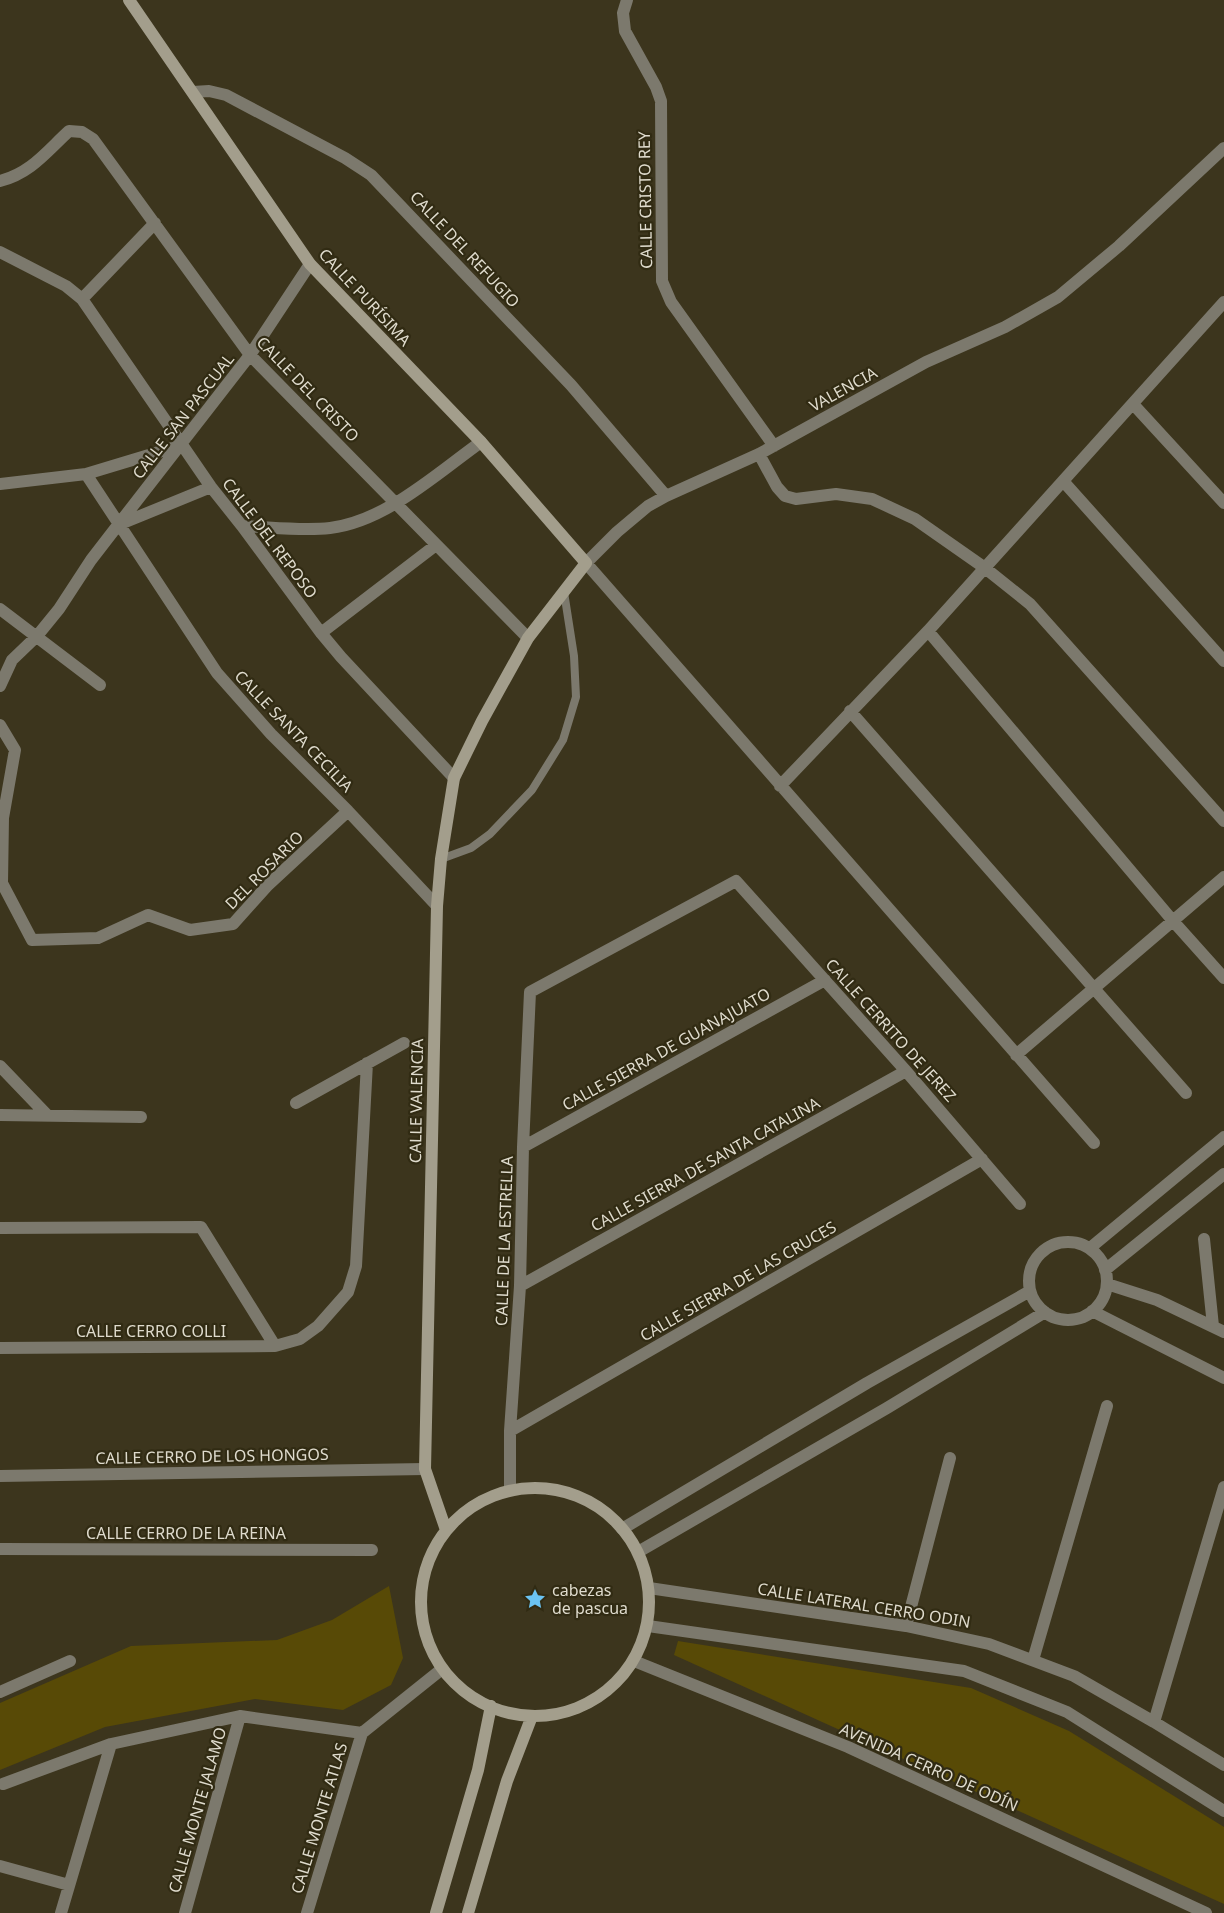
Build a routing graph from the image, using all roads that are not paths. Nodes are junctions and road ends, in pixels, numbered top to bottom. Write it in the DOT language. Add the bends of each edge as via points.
graph roads {
  1 [pos="129,0"];
  2 [pos="627,0"];
  3 [pos="193,92"];
  4 [pos="1224,148"];
  5 [pos="0,181"];
  6 [pos="155,223"];
  7 [pos="0,252"];
  8 [pos="310,264"];
  9 [pos="82,299"];
  10 [pos="1224,302"];
  11 [pos="250,356"];
  12 [pos="1133,404"];
  13 [pos="481,442"];
  14 [pos="182,446"];
  15 [pos="774,446"];
  16 [pos="759,454"];
  17 [pos="86,474"];
  18 [pos="1063,481"];
  19 [pos="0,484"];
  20 [pos="211,487"];
  21 [pos="666,496"];
  22 [pos="1224,503"];
  23 [pos="396,504"];
  24 [pos="118,525"];
  25 [pos="242,526"];
  26 [pos="436,545"];
  27 [pos="586,563"];
  28 [pos="985,568"];
  29 [pos="564,592"];
  30 [pos="0,609"];
  31 [pos="928,631"];
  32 [pos="321,633"];
  33 [pos="37,636"];
  34 [pos="528,638"];
  35 [pos="1224,661"];
  36 [pos="503,681"];
  37 [pos="100,685"];
  38 [pos="0,686"];
  39 [pos="850,711"];
  40 [pos="0,725"];
  41 [pos="454,778"];
  42 [pos="780,786"];
  43 [pos="348,811"];
  44 [pos="1224,821"];
  45 [pos="441,859"];
  46 [pos="1224,877"];
  47 [pos="437,906"];
  48 [pos="1173,921"];
  49 [pos="1224,978"];
  50 [pos="825,980"];
  51 [pos="1095,988"];
  52 [pos="530,992"];
  53 [pos="404,1043"];
  54 [pos="1016,1055"];
  55 [pos="367,1063"];
  56 [pos="0,1066"];
  57 [pos="906,1071"];
  58 [pos="1186,1093"];
  59 [pos="296,1103"];
  60 [pos="0,1115"];
  61 [pos="46,1115"];
  62 [pos="141,1117"];
  63 [pos="1224,1137"];
  64 [pos="1094,1143"];
  65 [pos="523,1147"];
  66 [pos="982,1159"];
  67 [pos="1224,1174"];
  68 [pos="1020,1204"];
  69 [pos="0,1228"];
  70 [pos="1204,1239"];
  71 [pos="1089,1248"];
  72 [pos="1105,1270"];
  73 [pos="1107,1284"];
  74 [pos="520,1286"];
  75 [pos="1030,1291"];
  76 [pos="1092,1311"];
  77 [pos="1045,1312"];
  78 [pos="1219,1329"];
  79 [pos="275,1347"];
  80 [pos="0,1348"];
  81 [pos="1224,1378"];
  82 [pos="1107,1406"];
  83 [pos="510,1431"];
  84 [pos="950,1458"];
  85 [pos="425,1469"];
  86 [pos="0,1476"];
  87 [pos="1224,1488"];
  88 [pos="510,1490"];
  89 [pos="622,1529"];
  90 [pos="446,1530"];
  91 [pos="0,1549"];
  92 [pos="372,1550"];
  93 [pos="638,1552"];
  94 [pos="649,1588"];
  95 [pos="648,1626"];
  96 [pos="906,1626"];
  97 [pos="1033,1660"];
  98 [pos="70,1661"];
  99 [pos="634,1661"];
  100 [pos="442,1669"];
  101 [pos="0,1692"];
  102 [pos="492,1706"];
  103 [pos="240,1716"];
  104 [pos="532,1716"];
  105 [pos="1154,1722"];
  106 [pos="362,1733"];
  107 [pos="111,1744"];
  108 [pos="1224,1765"];
  109 [pos="3,1784"];
  110 [pos="1224,1811"];
  111 [pos="0,1866"];
  112 [pos="69,1885"];
  113 [pos="61,1913"];
  114 [pos="185,1913"];
  115 [pos="307,1913"];
  116 [pos="436,1913"];
  117 [pos="468,1913"];
  118 [pos="1206,1913"];
  1 -- 3 [label="street, CALLE PURÍSIMA"];
  2 -- 15 [label="street, CALLE CRISTO REY" via="624,31 657,87 660,101 662,281 671,302"];
  3 -- 8 [label="street, CALLE PURÍSIMA"];
  3 -- 21 [label="street, CALLE DEL REFUGIO" via="226,95 371,175 571,385"];
  4 -- 15 [label="street, VALENCIA" via="1058,297 1005,327 926,362"];
  5 -- 6 [label="street, CALLE DEL CRISTO" via="28,169 69,131 82,132 93,139"];
  6 -- 9 [label="street"];
  6 -- 11 [label="street, CALLE DEL CRISTO"];
  7 -- 9 [label="street" via="66,286"];
  8 -- 11 [label="street, CALLE SAN PASCUAL"];
  8 -- 13 [label="street, CALLE PURÍSIMA"];
  9 -- 14 [label="street, CALLE DEL REPOSO"];
  10 -- 12 [label="street"];
  11 -- 14 [label="street, CALLE SAN PASCUAL"];
  11 -- 23 [label="street, CALLE DEL CRISTO"];
  12 -- 18 [label="street"];
  12 -- 22 [label="street"];
  13 -- 23 [label="street"];
  13 -- 27 [label="street, CALLE PURÍSIMA"];
  14 -- 17 [label="street"];
  14 -- 20 [label="street, CALLE DEL REPOSO"];
  14 -- 24 [label="street, CALLE SAN PASCUAL"];
  15 -- 16 [label="street, VALENCIA"];
  16 -- 21 [label="street, VALENCIA"];
  16 -- 28 [label="street" via="785,496 795,499 836,494 872,499 915,519"];
  17 -- 19 [label="street"];
  17 -- 24 [label="street, CALLE SANTA CECILIA"];
  18 -- 28 [label="street"];
  18 -- 35 [label="street"];
  20 -- 24 [label="street"];
  20 -- 25 [label="street, CALLE DEL REPOSO"];
  21 -- 27 [label="street, VALENCIA" via="648,506"];
  23 -- 25 [label="street" via="356,522 330,528"];
  23 -- 26 [label="street, CALLE DEL CRISTO"];
  24 -- 33 [label="street"];
  24 -- 43 [label="street, CALLE SANTA CECILIA" via="217,673"];
  25 -- 32 [label="street, CALLE DEL REPOSO"];
  26 -- 32 [label="street"];
  26 -- 34 [label="street, CALLE DEL CRISTO"];
  27 -- 29 [label="street, VALENCIA"];
  27 -- 42 [label="street"];
  28 -- 31 [label="street"];
  28 -- 44 [label="street" via="1030,604"];
  29 -- 34 [label="street, VALENCIA"];
  29 -- 45 [label="lane" via="576,696 563,740 532,790 490,834 471,848"];
  30 -- 33 [label="street"];
  31 -- 39 [label="street"];
  31 -- 48 [label="street"];
  32 -- 41 [label="street, CALLE DEL REPOSO"];
  33 -- 37 [label="street"];
  33 -- 38 [label="street" via="12,660"];
  34 -- 36 [label="street, VALENCIA"];
  36 -- 41 [label="street, CALLE VALENCIA"];
  39 -- 42 [label="street"];
  39 -- 51 [label="street"];
  40 -- 43 [label="street, DEL ROSARIO" via="15,750 3,818 2,883 32,940 98,938 148,915 190,930 232,924"];
  41 -- 45 [label="street, CALLE VALENCIA"];
  42 -- 54 [label="street"];
  43 -- 47 [label="street, CALLE SANTA CECILIA"];
  45 -- 47 [label="street, CALLE VALENCIA"];
  46 -- 48 [label="street"];
  47 -- 85 [label="street, CALLE VALENCIA"];
  48 -- 49 [label="street"];
  48 -- 51 [label="street"];
  50 -- 52 [label="street, CALLE CERRITO DE JEREZ" via="736,881"];
  50 -- 57 [label="street, CALLE CERRITO DE JEREZ"];
  50 -- 65 [label="street, CALLE SIERRA DE GUANAJUATO"];
  51 -- 54 [label="street"];
  51 -- 58 [label="street"];
  52 -- 65 [label="street, CALLE DE LA ESTRELLA"];
  53 -- 55 [label="street"];
  54 -- 64 [label="street"];
  55 -- 59 [label="street"];
  55 -- 79 [label="street, CALLE CERRO COLLI" via="356,1266 348,1292 318,1326 300,1339"];
  56 -- 61 [label="street"];
  57 -- 66 [label="street, CALLE CERRITO DE JEREZ"];
  57 -- 74 [label="street, CALLE SIERRA DE SANTA CATALINA"];
  60 -- 61 [label="street"];
  61 -- 62 [label="street"];
  63 -- 71 [label="street"];
  65 -- 74 [label="street, CALLE DE LA ESTRELLA"];
  66 -- 68 [label="street, CALLE CERRITO DE JEREZ"];
  66 -- 83 [label="street, CALLE SIERRA DE LAS CRUCES"];
  67 -- 72 [label="street"];
  69 -- 79 [label="street" via="201,1227"];
  70 -- 78 [label="street"];
  71 -- 72 [label="street"];
  71 -- 75 [label="street" via="1072,1241 1053,1244 1038,1255 1029,1272"];
  72 -- 73 [label="street"];
  73 -- 76 [label="street"];
  73 -- 78 [label="street" via="1157,1300"];
  74 -- 83 [label="street, CALLE DE LA ESTRELLA"];
  75 -- 77 [label="street"];
  75 -- 89 [label="street"];
  76 -- 77 [label="street" via="1073,1319"];
  76 -- 81 [label="street"];
  77 -- 93 [label="street"];
  79 -- 80 [label="street, CALLE CERRO COLLI"];
  82 -- 97 [label="street"];
  83 -- 88 [label="street, CALLE DE LA ESTRELLA"];
  84 -- 96 [label="street"];
  85 -- 86 [label="street, CALLE CERRO DE LOS HONGOS"];
  85 -- 90 [label="street, CALLE VALENCIA"];
  87 -- 105 [label="street"];
  88 -- 89 [label="street" via="548,1488 584,1499"];
  88 -- 90 [label="street" via="475,1505"];
  89 -- 93 [label="street"];
  90 -- 100 [label="street" via="428,1562 421,1598 425,1635"];
  91 -- 92 [label="street, CALLE CERRO DE LA REINA"];
  93 -- 94 [label="street"];
  94 -- 95 [label="street"];
  94 -- 96 [label="street, CALLE LATERAL CERRO ODIN"];
  95 -- 99 [label="street"];
  95 -- 110 [label="street" via="964,1671 1067,1712"];
  96 -- 97 [label="street, CALLE LATERAL CERRO ODIN" via="989,1644"];
  97 -- 105 [label="street, CALLE LATERAL CERRO ODIN" via="1074,1676"];
  98 -- 101 [label="street"];
  99 -- 104 [label="street" via="609,1690 577,1709"];
  99 -- 118 [label="street, AVENIDA CERRO DE ODÍN" via="848,1747"];
  100 -- 102 [label="street" via="468,1695"];
  100 -- 106 [label="street"];
  102 -- 104 [label="street" via="502,1712"];
  102 -- 116 [label="street" via="478,1770"];
  103 -- 106 [label="street"];
  103 -- 107 [label="street"];
  103 -- 114 [label="street, CALLE MONTE JALAMO"];
  104 -- 117 [label="street" via="507,1781"];
  105 -- 108 [label="street, CALLE LATERAL CERRO ODIN"];
  106 -- 115 [label="street, CALLE MONTE ATLAS"];
  107 -- 109 [label="street"];
  107 -- 112 [label="street"];
  111 -- 112 [label="street"];
  112 -- 113 [label="street"];
}
